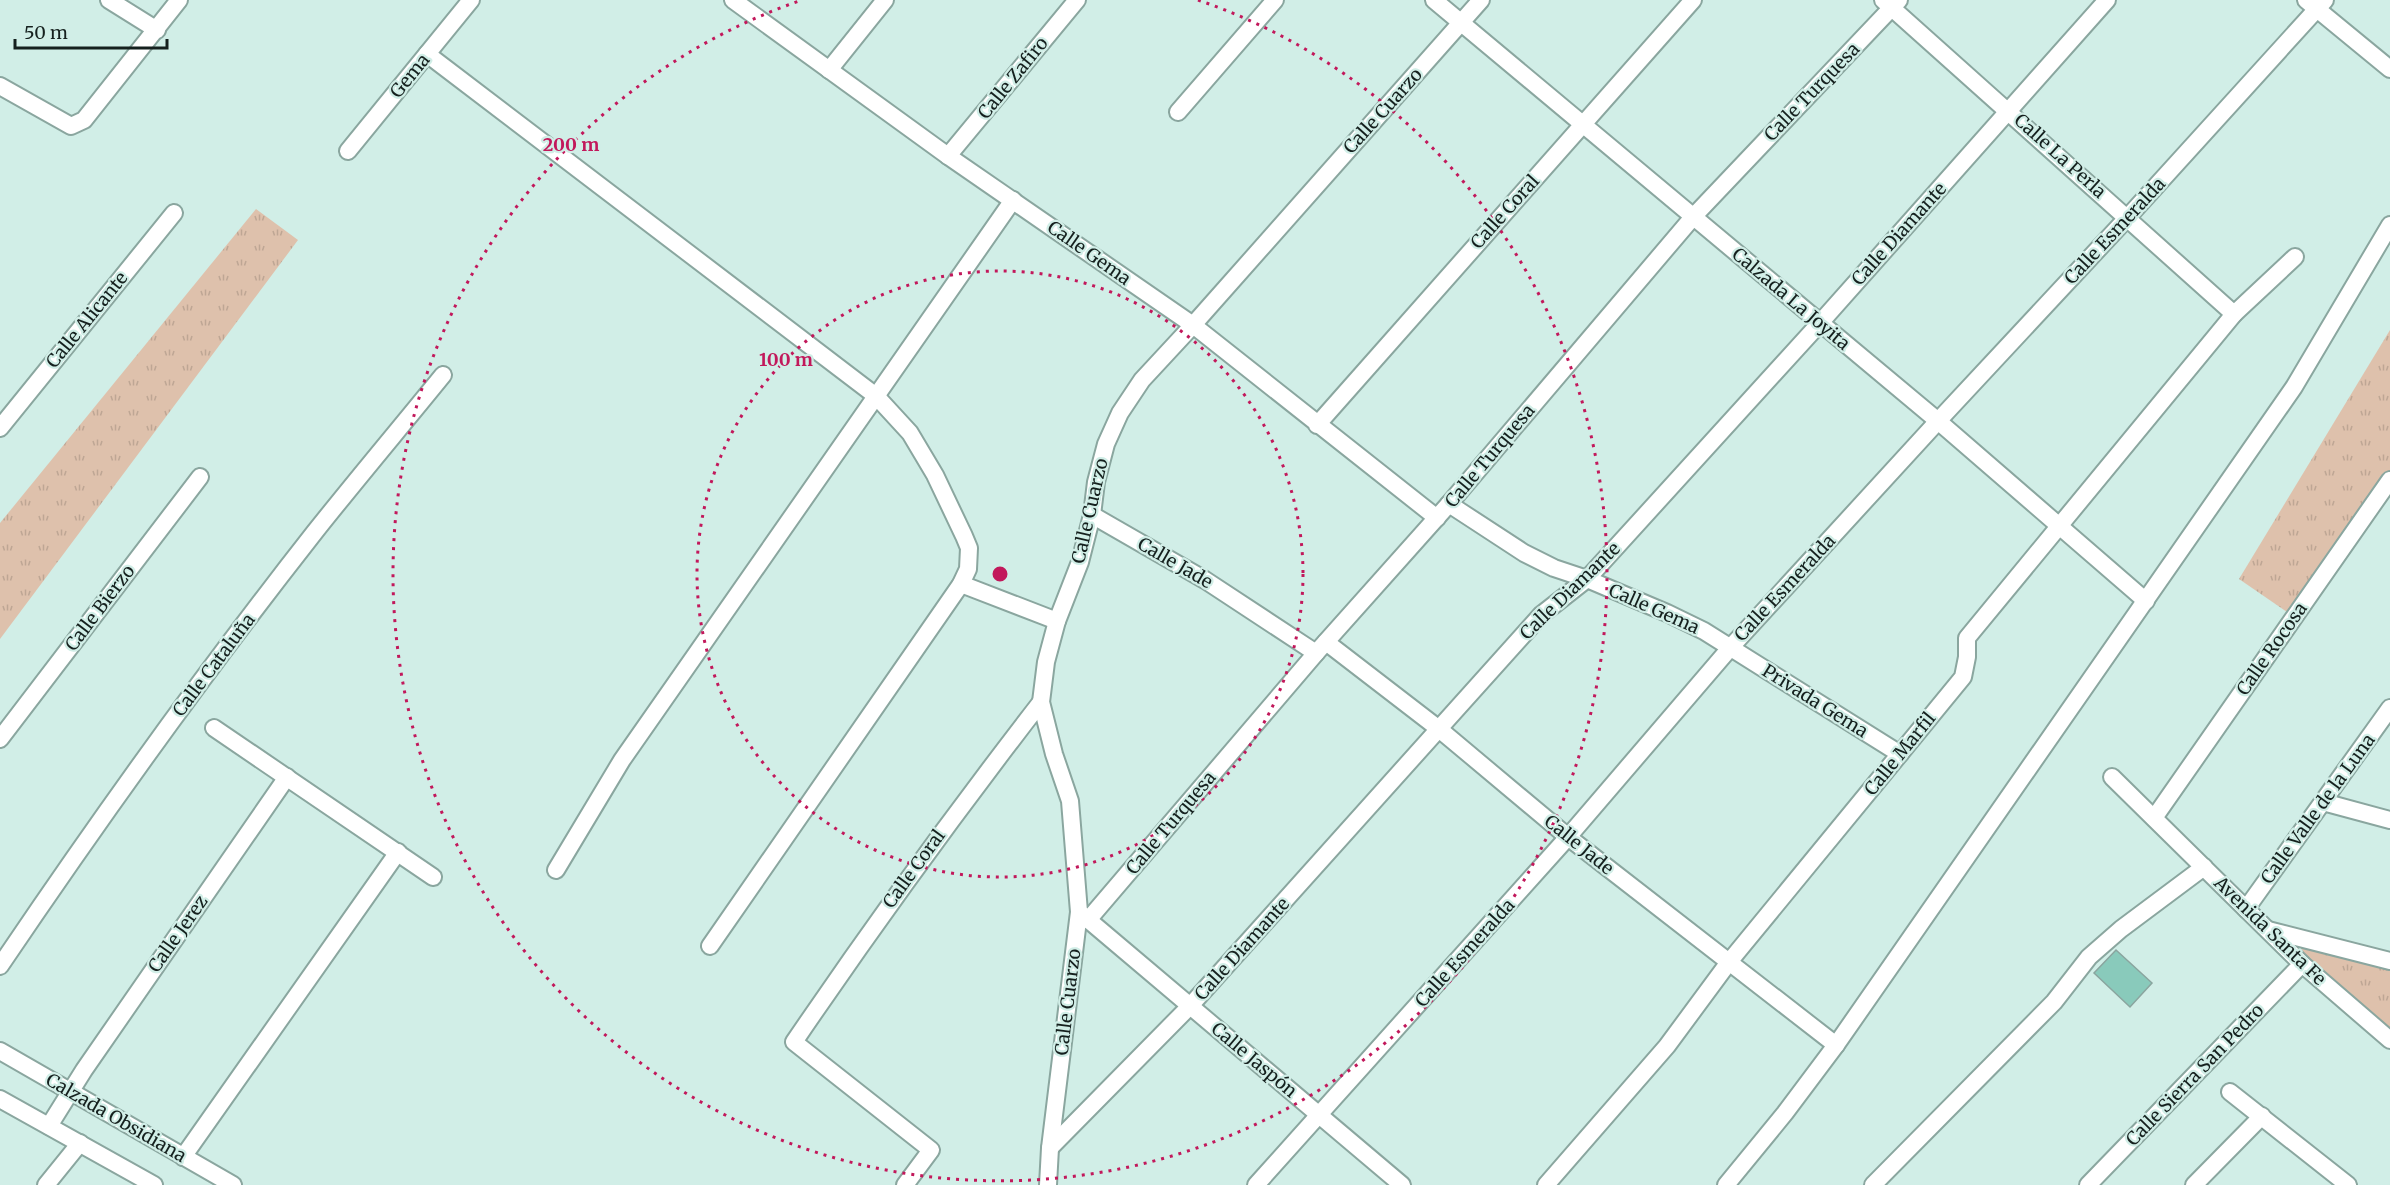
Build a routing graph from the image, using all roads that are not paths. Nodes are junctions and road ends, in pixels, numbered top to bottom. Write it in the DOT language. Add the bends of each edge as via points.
graph roads {
  1 [pos="109,0"];
  2 [pos="179,0"];
  3 [pos="471,0"];
  4 [pos="733,0"];
  5 [pos="885,0"];
  6 [pos="1077,0"];
  7 [pos="1275,0"];
  8 [pos="1434,0"];
  9 [pos="1481,0"];
  10 [pos="1693,0"];
  11 [pos="2107,0"];
  12 [pos="1892,3"];
  13 [pos="2316,3"];
  14 [pos="1461,22"];
  15 [pos="157,30"];
  16 [pos="427,54"];
  17 [pos="2390,69"];
  18 [pos="829,70"];
  19 [pos="0,86"];
  20 [pos="2009,111"];
  21 [pos="1178,112"];
  22 [pos="1583,124"];
  23 [pos="348,151"];
  24 [pos="948,156"];
  25 [pos="1013,200"];
  26 [pos="174,213"];
  27 [pos="1693,217"];
  28 [pos="2128,217"];
  29 [pos="2390,225"];
  30 [pos="2295,257"];
  31 [pos="2234,314"];
  32 [pos="1820,323"];
  33 [pos="1193,325"];
  34 [pos="443,375"];
  35 [pos="876,396"];
  36 [pos="1938,421"];
  37 [pos="1317,424"];
  38 [pos="0,428"];
  39 [pos="200,477"];
  40 [pos="2390,480"];
  41 [pos="1449,504"];
  42 [pos="1092,515"];
  43 [pos="1437,518"];
  44 [pos="2059,525"];
  45 [pos="1587,579"];
  46 [pos="961,584"];
  47 [pos="2146,601"];
  48 [pos="1057,621"];
  49 [pos="1321,647"];
  50 [pos="1730,648"];
  51 [pos="1041,702"];
  52 [pos="2390,708"];
  53 [pos="214,728"];
  54 [pos="1439,729"];
  55 [pos="0,739"];
  56 [pos="1900,754"];
  57 [pos="287,777"];
  58 [pos="2112,777"];
  59 [pos="2323,802"];
  60 [pos="2154,818"];
  61 [pos="2390,820"];
  62 [pos="1568,837"];
  63 [pos="398,852"];
  64 [pos="2204,867"];
  65 [pos="556,870"];
  66 [pos="433,877"];
  67 [pos="2246,909"];
  68 [pos="1083,916"];
  69 [pos="2267,930"];
  70 [pos="710,946"];
  71 [pos="2390,961"];
  72 [pos="1729,962"];
  73 [pos="2302,964"];
  74 [pos="0,966"];
  75 [pos="1190,1006"];
  76 [pos="2390,1040"];
  77 [pos="1836,1045"];
  78 [pos="0,1051"];
  79 [pos="70,1092"];
  80 [pos="2230,1092"];
  81 [pos="0,1099"];
  82 [pos="1320,1116"];
  83 [pos="2262,1116"];
  84 [pos="49,1126"];
  85 [pos="80,1143"];
  86 [pos="1050,1148"];
  87 [pos="183,1157"];
  88 [pos="46,1185"];
  89 [pos="154,1185"];
  90 [pos="233,1185"];
  91 [pos="905,1185"];
  92 [pos="1048,1185"];
  93 [pos="1256,1185"];
  94 [pos="1402,1185"];
  95 [pos="1546,1185"];
  96 [pos="1727,1185"];
  97 [pos="1873,1185"];
  98 [pos="2088,1185"];
  99 [pos="2194,1185"];
  100 [pos="2348,1185"];
  1 -- 15 [label="street"];
  2 -- 15 [label="street"];
  3 -- 16 [label="street, Gema"];
  4 -- 18 [label="street, Calle Gema"];
  5 -- 18 [label="street"];
  6 -- 24 [label="street, Calle Zafiro"];
  7 -- 21 [label="street"];
  8 -- 14 [label="street, Calzada La Joyita"];
  9 -- 14 [label="street, Calle Cuarzo"];
  10 -- 22 [label="street, Calle Coral"];
  11 -- 20 [label="street, Calle Diamante"];
  12 -- 20 [label="street, Calle La Perla"];
  12 -- 27 [label="street, Calle Turquesa"];
  13 -- 17 [label="street"];
  13 -- 28 [label="street, Calle Esmeralda"];
  14 -- 22 [label="street, Calzada La Joyita"];
  14 -- 33 [label="street, Calle Cuarzo"];
  15 -- 19 [label="street" via="79,124 71,126"];
  16 -- 23 [label="street, Gema"];
  16 -- 35 [label="street"];
  18 -- 24 [label="street, Calle Gema"];
  20 -- 28 [label="street, Calle La Perla"];
  20 -- 32 [label="street, Calle Diamante"];
  22 -- 27 [label="street, Calzada La Joyita"];
  22 -- 37 [label="street, Calle Coral"];
  24 -- 25 [label="street, Calle Gema"];
  25 -- 33 [label="street, Calle Gema"];
  25 -- 35 [label="street"];
  26 -- 38 [label="street, Calle Alicante"];
  27 -- 32 [label="street, Calzada La Joyita"];
  27 -- 41 [label="street, Calle Turquesa"];
  28 -- 31 [label="street, Calle La Perla"];
  28 -- 36 [label="street, Calle Esmeralda"];
  29 -- 47 [label="street" via="2294,387"];
  30 -- 31 [label="street, Calle Marfil"];
  31 -- 44 [label="street, Calle Marfil"];
  32 -- 36 [label="street, Calzada La Joyita"];
  32 -- 45 [label="street, Calle Diamante"];
  33 -- 37 [label="street, Calle Gema"];
  33 -- 42 [label="street, Calle Cuarzo" via="1142,380 1120,413 1106,444"];
  34 -- 74 [label="street, Calle Cataluña" via="314,533 191,694"];
  35 -- 46 [label="street" via="910,433 964,536 969,548 968,569"];
  35 -- 65 [label="street" via="621,760"];
  36 -- 44 [label="street, Calzada La Joyita"];
  36 -- 50 [label="street, Calle Esmeralda"];
  37 -- 43 [label="street, Calle Gema"];
  39 -- 55 [label="street, Calle Bierzo"];
  40 -- 60 [label="street, Calle Rocosa"];
  41 -- 43 [label="street, Calle Turquesa"];
  41 -- 45 [label="street, Calle Gema" via="1524,553"];
  42 -- 48 [label="street, Calle Cuarzo" via="1080,562"];
  42 -- 49 [label="street, Calle Jade"];
  43 -- 49 [label="street, Calle Turquesa"];
  44 -- 47 [label="street, Calzada La Joyita"];
  44 -- 56 [label="street, Calle Marfil" via="1967,638 1963,677"];
  45 -- 50 [label="street, Calle Gema" via="1667,613"];
  45 -- 54 [label="street, Calle Diamante" via="1541,615"];
  46 -- 48 [label="street"];
  46 -- 70 [label="street"];
  47 -- 77 [label="street"];
  48 -- 51 [label="street, Calle Cuarzo"];
  49 -- 54 [label="street, Calle Jade"];
  49 -- 68 [label="street, Calle Turquesa"];
  50 -- 56 [label="street, Privada Gema"];
  50 -- 62 [label="street, Calle Esmeralda"];
  51 -- 68 [label="street, Calle Cuarzo" via="1070,801"];
  51 -- 91 [label="street, Calle Coral" via="928,850 794,1042 931,1150"];
  52 -- 59 [label="street, Calle Valle de la Luna"];
  53 -- 57 [label="street"];
  54 -- 62 [label="street, Calle Jade"];
  54 -- 75 [label="street, Calle Diamante"];
  56 -- 72 [label="street, Calle Marfil"];
  57 -- 63 [label="street"];
  57 -- 79 [label="street, Calle Jerez"];
  58 -- 60 [label="street, Avenida Santa Fe"];
  59 -- 61 [label="street"];
  59 -- 67 [label="street, Calle Valle de la Luna"];
  60 -- 64 [label="street, Avenida Santa Fe"];
  62 -- 72 [label="street, Calle Jade"];
  62 -- 82 [label="street, Calle Esmeralda"];
  63 -- 66 [label="street"];
  63 -- 87 [label="street"];
  64 -- 67 [label="street, Avenida Santa Fe"];
  64 -- 97 [label="street" via="2089,957 2054,1002"];
  67 -- 69 [label="street, Avenida Santa Fe"];
  68 -- 75 [label="street, Calle Jaspón"];
  68 -- 86 [label="street, Calle Cuarzo"];
  69 -- 71 [label="street"];
  69 -- 73 [label="street, Avenida Santa Fe"];
  72 -- 77 [label="street, Calle Jade"];
  72 -- 95 [label="street, Calle Marfil" via="1667,1046"];
  73 -- 76 [label="street, Avenida Santa Fe"];
  73 -- 98 [label="street, Calle Sierra San Pedro"];
  75 -- 82 [label="street, Calle Jaspón"];
  75 -- 86 [label="street, Calle Diamante"];
  77 -- 96 [label="street"];
  78 -- 79 [label="street, Calzada Obsidiana"];
  79 -- 84 [label="street, Calle Jerez"];
  79 -- 87 [label="street, Calzada Obsidiana"];
  80 -- 83 [label="street"];
  81 -- 84 [label="street"];
  82 -- 93 [label="street, Calle Esmeralda"];
  82 -- 94 [label="street, Calle Jaspón"];
  83 -- 99 [label="street"];
  83 -- 100 [label="street"];
  84 -- 85 [label="street"];
  85 -- 88 [label="street"];
  85 -- 89 [label="street"];
  86 -- 92 [label="street, Calle Cuarzo"];
  87 -- 90 [label="street, Calzada Obsidiana"];
}
